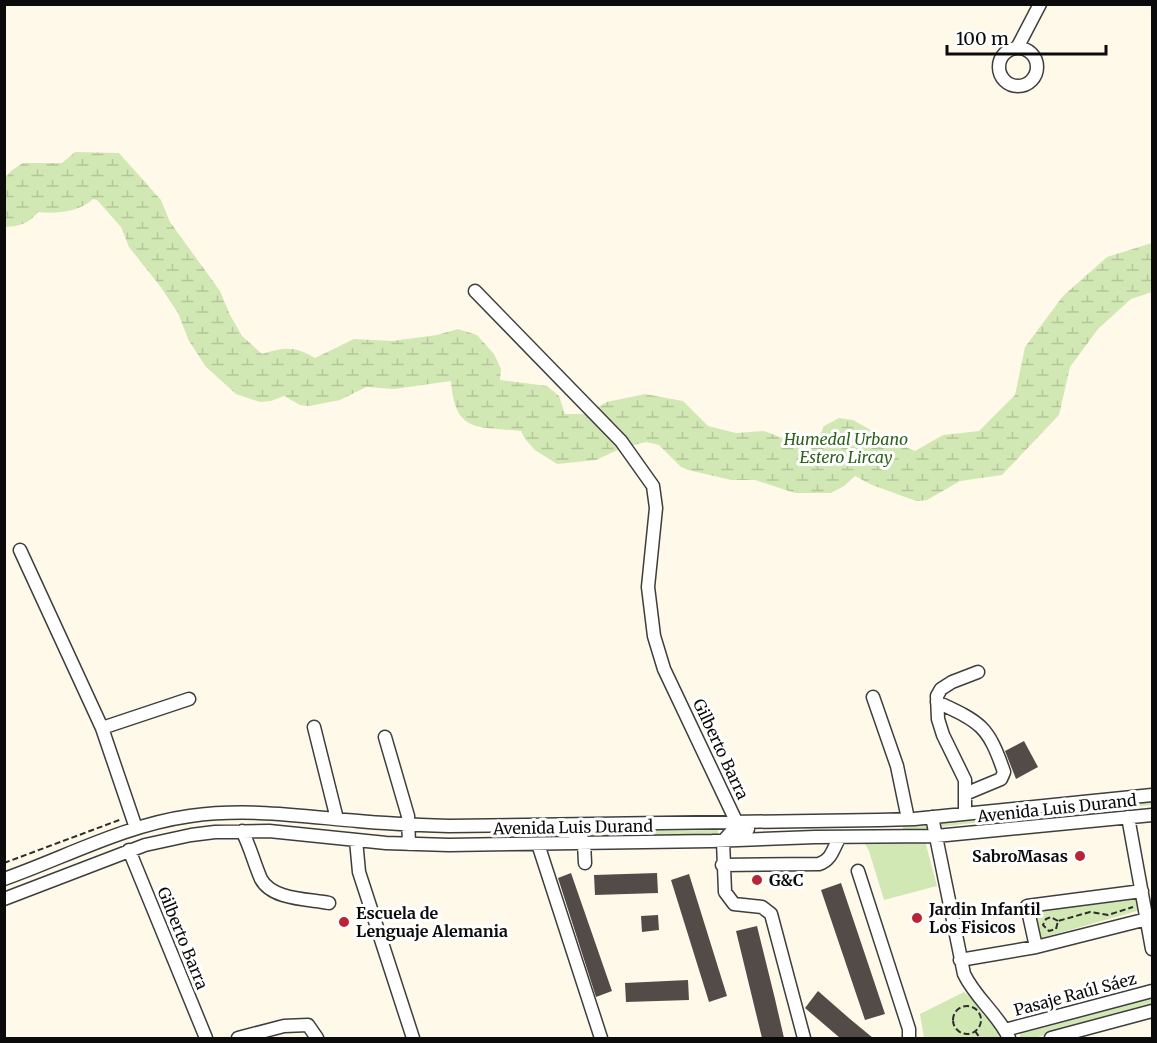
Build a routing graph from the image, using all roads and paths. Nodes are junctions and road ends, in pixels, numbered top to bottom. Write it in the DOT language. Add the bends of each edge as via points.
graph roads {
  1 [pos="1040,4"];
  2 [pos="1017,48"];
  3 [pos="475,291"];
  4 [pos="20,550"];
  5 [pos="978,672"];
  6 [pos="873,697"];
  7 [pos="189,699"];
  8 [pos="938,702"];
  9 [pos="314,727"];
  10 [pos="102,728"];
  11 [pos="385,737"];
  12 [pos="965,794"];
  13 [pos="1152,795"];
  14 [pos="965,813"];
  15 [pos="1152,815"];
  16 [pos="932,817"];
  17 [pos="1128,817"];
  18 [pos="338,819"];
  19 [pos="908,819"];
  20 [pos="804,821"];
  21 [pos="736,822"];
  22 [pos="408,825"];
  23 [pos="531,825"];
  24 [pos="136,828"];
  25 [pos="242,831"];
  26 [pos="936,836"];
  27 [pos="840,837"];
  28 [pos="356,840"];
  29 [pos="723,841"];
  30 [pos="584,843"];
  31 [pos="409,844"];
  32 [pos="538,844"];
  33 [pos="129,850"];
  34 [pos="585,864"];
  35 [pos="722,865"];
  36 [pos="858,871"];
  37 [pos="4,879"];
  38 [pos="1145,893"];
  39 [pos="4,899"];
  40 [pos="329,903"];
  41 [pos="1147,918"];
  42 [pos="1058,921"];
  43 [pos="1036,947"];
  44 [pos="1152,949"];
  45 [pos="960,960"];
  46 [pos="1152,991"];
  47 [pos="1152,1011"];
  48 [pos="975,1031"];
  49 [pos="1007,1034"];
  50 [pos="206,1038"];
  51 [pos="237,1038"];
  52 [pos="317,1038"];
  53 [pos="413,1038"];
  54 [pos="601,1038"];
  55 [pos="804,1038"];
  56 [pos="909,1038"];
  57 [pos="980,1038"];
  58 [pos="1051,1038"];
  1 -- 2 [label="street"];
  3 -- 21 [label="street, Gilberto Barra" via="621,441 650,481 656,500 649,570 651,619 662,661"];
  4 -- 10 [label="street"];
  5 -- 8 [label="street" via="941,689"];
  6 -- 19 [label="street" via="897,766"];
  7 -- 10 [label="street"];
  8 -- 12 [label="street" via="938,719 963,774"];
  8 -- 12 [label="street" via="982,726 1004,772 1001,779"];
  9 -- 18 [label="street"];
  10 -- 24 [label="street"];
  11 -- 22 [label="street"];
  12 -- 14 [label="street"];
  13 -- 14 [label="street, Avenida Luis Durand"];
  14 -- 16 [label="street, Avenida Luis Durand"];
  15 -- 17 [label="street, Avenida Luis Durand"];
  16 -- 19 [label="street, Avenida Luis Durand"];
  16 -- 26 [label="street"];
  17 -- 26 [label="street, Avenida Luis Durand"];
  17 -- 38 [label="street"];
  18 -- 22 [label="street, Avenida Luis Durand"];
  18 -- 24 [label="street, Avenida Luis Durand" via="242,812 189,816"];
  19 -- 20 [label="street, Avenida Luis Durand"];
  20 -- 21 [label="street, Avenida Luis Durand"];
  20 -- 29 [label="street" via="786,828 733,830"];
  21 -- 23 [label="street, Avenida Luis Durand"];
  22 -- 23 [label="street, Avenida Luis Durand"];
  22 -- 31 [label="street"];
  23 -- 30 [label="street" via="538,831 579,834"];
  24 -- 37 [label="street, Avenida Luis Durand"];
  25 -- 28 [label="street, Avenida Luis Durand"];
  25 -- 33 [label="street, Avenida Luis Durand" via="191,835"];
  25 -- 40 [label="street" via="262,881 270,889"];
  26 -- 27 [label="street, Avenida Luis Durand"];
  26 -- 45 [label="street"];
  27 -- 29 [label="street, Avenida Luis Durand"];
  27 -- 35 [label="street" via="827,861 819,864"];
  28 -- 31 [label="street, Avenida Luis Durand"];
  28 -- 53 [label="street" via="359,872"];
  29 -- 30 [label="street, Avenida Luis Durand"];
  29 -- 35 [label="street"];
  30 -- 32 [label="street, Avenida Luis Durand"];
  30 -- 34 [label="street"];
  31 -- 32 [label="street, Avenida Luis Durand"];
  32 -- 54 [label="street"];
  33 -- 39 [label="street, Avenida Luis Durand"];
  33 -- 50 [label="street, Gilberto Barra"];
  35 -- 55 [label="street" via="730,901 766,908 771,914"];
  36 -- 56 [label="street"];
  38 -- 41 [label="street"];
  38 -- 42 [label="path" via="1108,915 1090,912"];
  38 -- 43 [label="street" via="1027,906"];
  41 -- 43 [label="street"];
  41 -- 44 [label="street"];
  42 -- 42 [label="path" via="1056,928 1049,931 1043,925 1051,917"];
  43 -- 45 [label="street"];
  45 -- 49 [label="street" via="970,988"];
  46 -- 49 [label="street, Pasaje Raúl Sáez"];
  47 -- 58 [label="street"];
  48 -- 48 [label="path" via="980,1025 978,1012 967,1006 961,1008 953,1018 954,1025 964,1034"];
  48 -- 57 [label="path"];
  51 -- 52 [label="street" via="284,1026 308,1025"];
}
